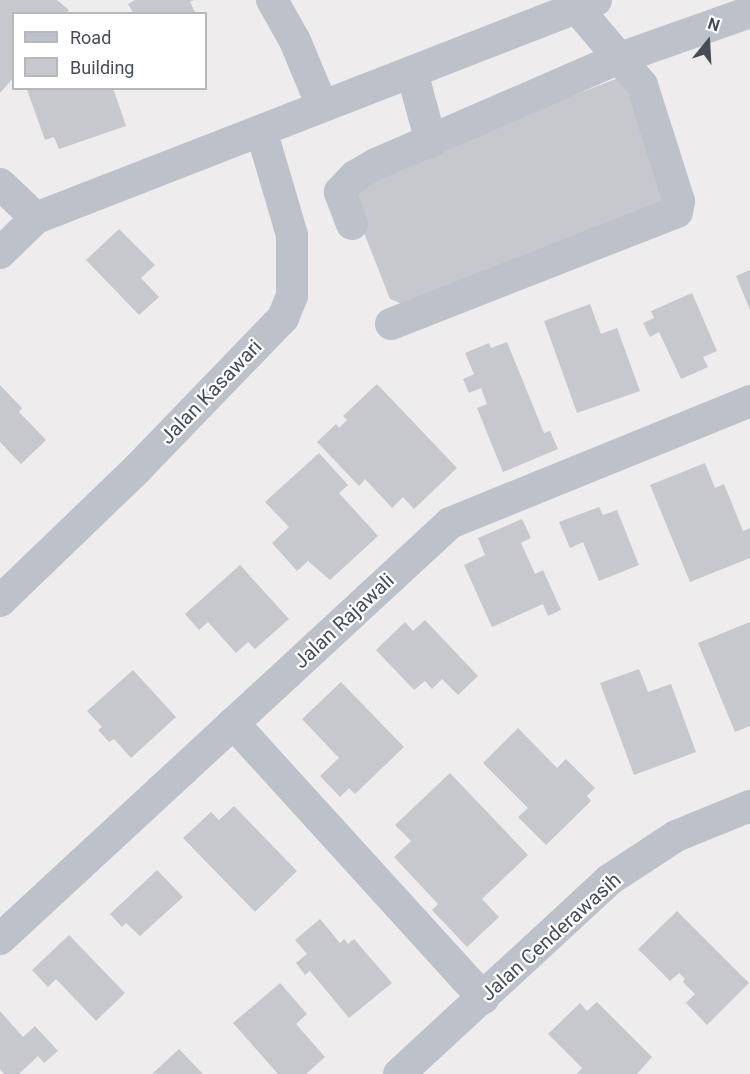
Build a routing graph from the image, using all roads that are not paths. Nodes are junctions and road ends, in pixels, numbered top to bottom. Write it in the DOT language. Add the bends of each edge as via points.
graph roads {
  1 [pos="272,0"];
  2 [pos="586,4"];
  3 [pos="750,12"];
  4 [pos="620,58"];
  5 [pos="412,72"];
  6 [pos="322,106"];
  7 [pos="261,130"];
  8 [pos="431,142"];
  9 [pos="0,184"];
  10 [pos="36,218"];
  11 [pos="352,224"];
  12 [pos="0,253"];
  13 [pos="391,324"];
  14 [pos="750,401"];
  15 [pos="0,601"];
  16 [pos="233,723"];
  17 [pos="750,806"];
  18 [pos="0,939"];
  19 [pos="483,998"];
  20 [pos="399,1074"];
  1 -- 6 [label="street" via="295,41"];
  2 -- 4 [label="street"];
  2 -- 5 [label="street"];
  3 -- 4 [label="street"];
  4 -- 8 [label="street"];
  4 -- 13 [label="street" via="642,85 679,201 677,212"];
  5 -- 6 [label="street"];
  5 -- 8 [label="street"];
  6 -- 7 [label="street"];
  7 -- 10 [label="street"];
  7 -- 15 [label="street, Jalan Kasawari" via="292,236 292,296 286,313 138,468"];
  8 -- 11 [label="street" via="375,164 346,185 340,195"];
  9 -- 10 [label="street"];
  10 -- 12 [label="street"];
  14 -- 16 [label="street, Jalan Rajawali" via="450,523"];
  16 -- 18 [label="street, Jalan Rajawali"];
  16 -- 19 [label="street"];
  17 -- 19 [label="street, Jalan Cenderawasih" via="676,836 609,880"];
  19 -- 20 [label="street, Jalan Cenderawasih"];
}
